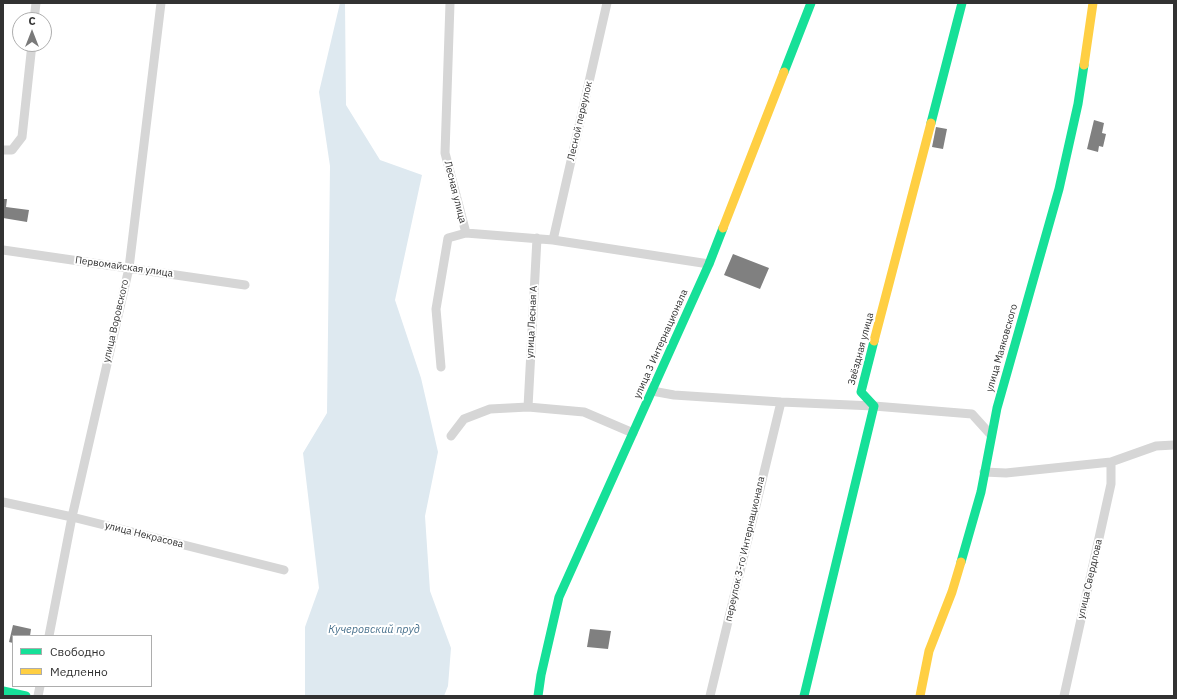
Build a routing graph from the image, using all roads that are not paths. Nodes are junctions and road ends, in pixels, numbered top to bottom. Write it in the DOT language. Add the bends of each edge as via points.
graph roads {
  1 [pos="161,3"];
  2 [pos="450,3"];
  3 [pos="607,3"];
  4 [pos="811,3"];
  5 [pos="962,3"];
  6 [pos="1093,3"];
  7 [pos="31,52"];
  8 [pos="3,150"];
  9 [pos="466,233"];
  10 [pos="537,238"];
  11 [pos="553,240"];
  12 [pos="3,250"];
  13 [pos="709,264"];
  14 [pos="129,268"];
  15 [pos="245,285"];
  16 [pos="442,367"];
  17 [pos="652,391"];
  18 [pos="781,402"];
  19 [pos="528,406"];
  20 [pos="874,406"];
  21 [pos="633,433"];
  22 [pos="992,435"];
  23 [pos="451,436"];
  24 [pos="1174,445"];
  25 [pos="1111,462"];
  26 [pos="984,472"];
  27 [pos="3,502"];
  28 [pos="72,517"];
  29 [pos="284,570"];
  30 [pos="49,635"];
  31 [pos="3,691"];
  32 [pos="26,696"];
  33 [pos="538,696"];
  34 [pos="710,696"];
  35 [pos="804,696"];
  36 [pos="920,696"];
  37 [pos="1064,696"];
  1 -- 14 [label="street, улица Воровского"];
  2 -- 9 [label="street, Лесная улица" via="445,153"];
  3 -- 11 [label="street, Лесной переулок"];
  4 -- 13 [label="street, улица 3 Интернационала"];
  5 -- 20 [label="street, Звёздная улица" via="861,392"];
  6 -- 22 [label="street, улица Маяковского" via="1078,104 1059,189 997,408"];
  7 -- 8 [label="street" via="22,137 12,150"];
  9 -- 10 [label="street"];
  9 -- 16 [label="street, Лесная улица" via="448,238 436,309"];
  10 -- 11 [label="street"];
  10 -- 19 [label="street, улица Лесная А"];
  11 -- 13 [label="street"];
  12 -- 14 [label="street, Первомайская улица"];
  13 -- 17 [label="street, улица 3 Интернационала"];
  14 -- 15 [label="street, Первомайская улица"];
  14 -- 28 [label="street, улица Воровского"];
  17 -- 18 [label="street" via="674,395"];
  17 -- 21 [label="street, улица 3 Интернационала"];
  18 -- 20 [label="street"];
  18 -- 34 [label="street, переулок 3-го Интернационала"];
  19 -- 21 [label="street" via="584,412"];
  19 -- 23 [label="street" via="490,409 464,419"];
  20 -- 22 [label="street" via="972,414"];
  20 -- 35 [label="street"];
  21 -- 33 [label="street, улица 3 Интернационала" via="559,597"];
  22 -- 26 [label="street, улица Маяковского"];
  24 -- 25 [label="street" via="1156,446"];
  25 -- 26 [label="street" via="1006,473"];
  25 -- 37 [label="street, улица Свердлова" via="1111,484"];
  26 -- 36 [label="street, улица Маяковского" via="981,492 952,592 929,651"];
  27 -- 28 [label="street, улица Некрасова"];
  28 -- 29 [label="street, улица Некрасова"];
  28 -- 30 [label="street, улица Воровского"];
  31 -- 32 [label="street"];
}
